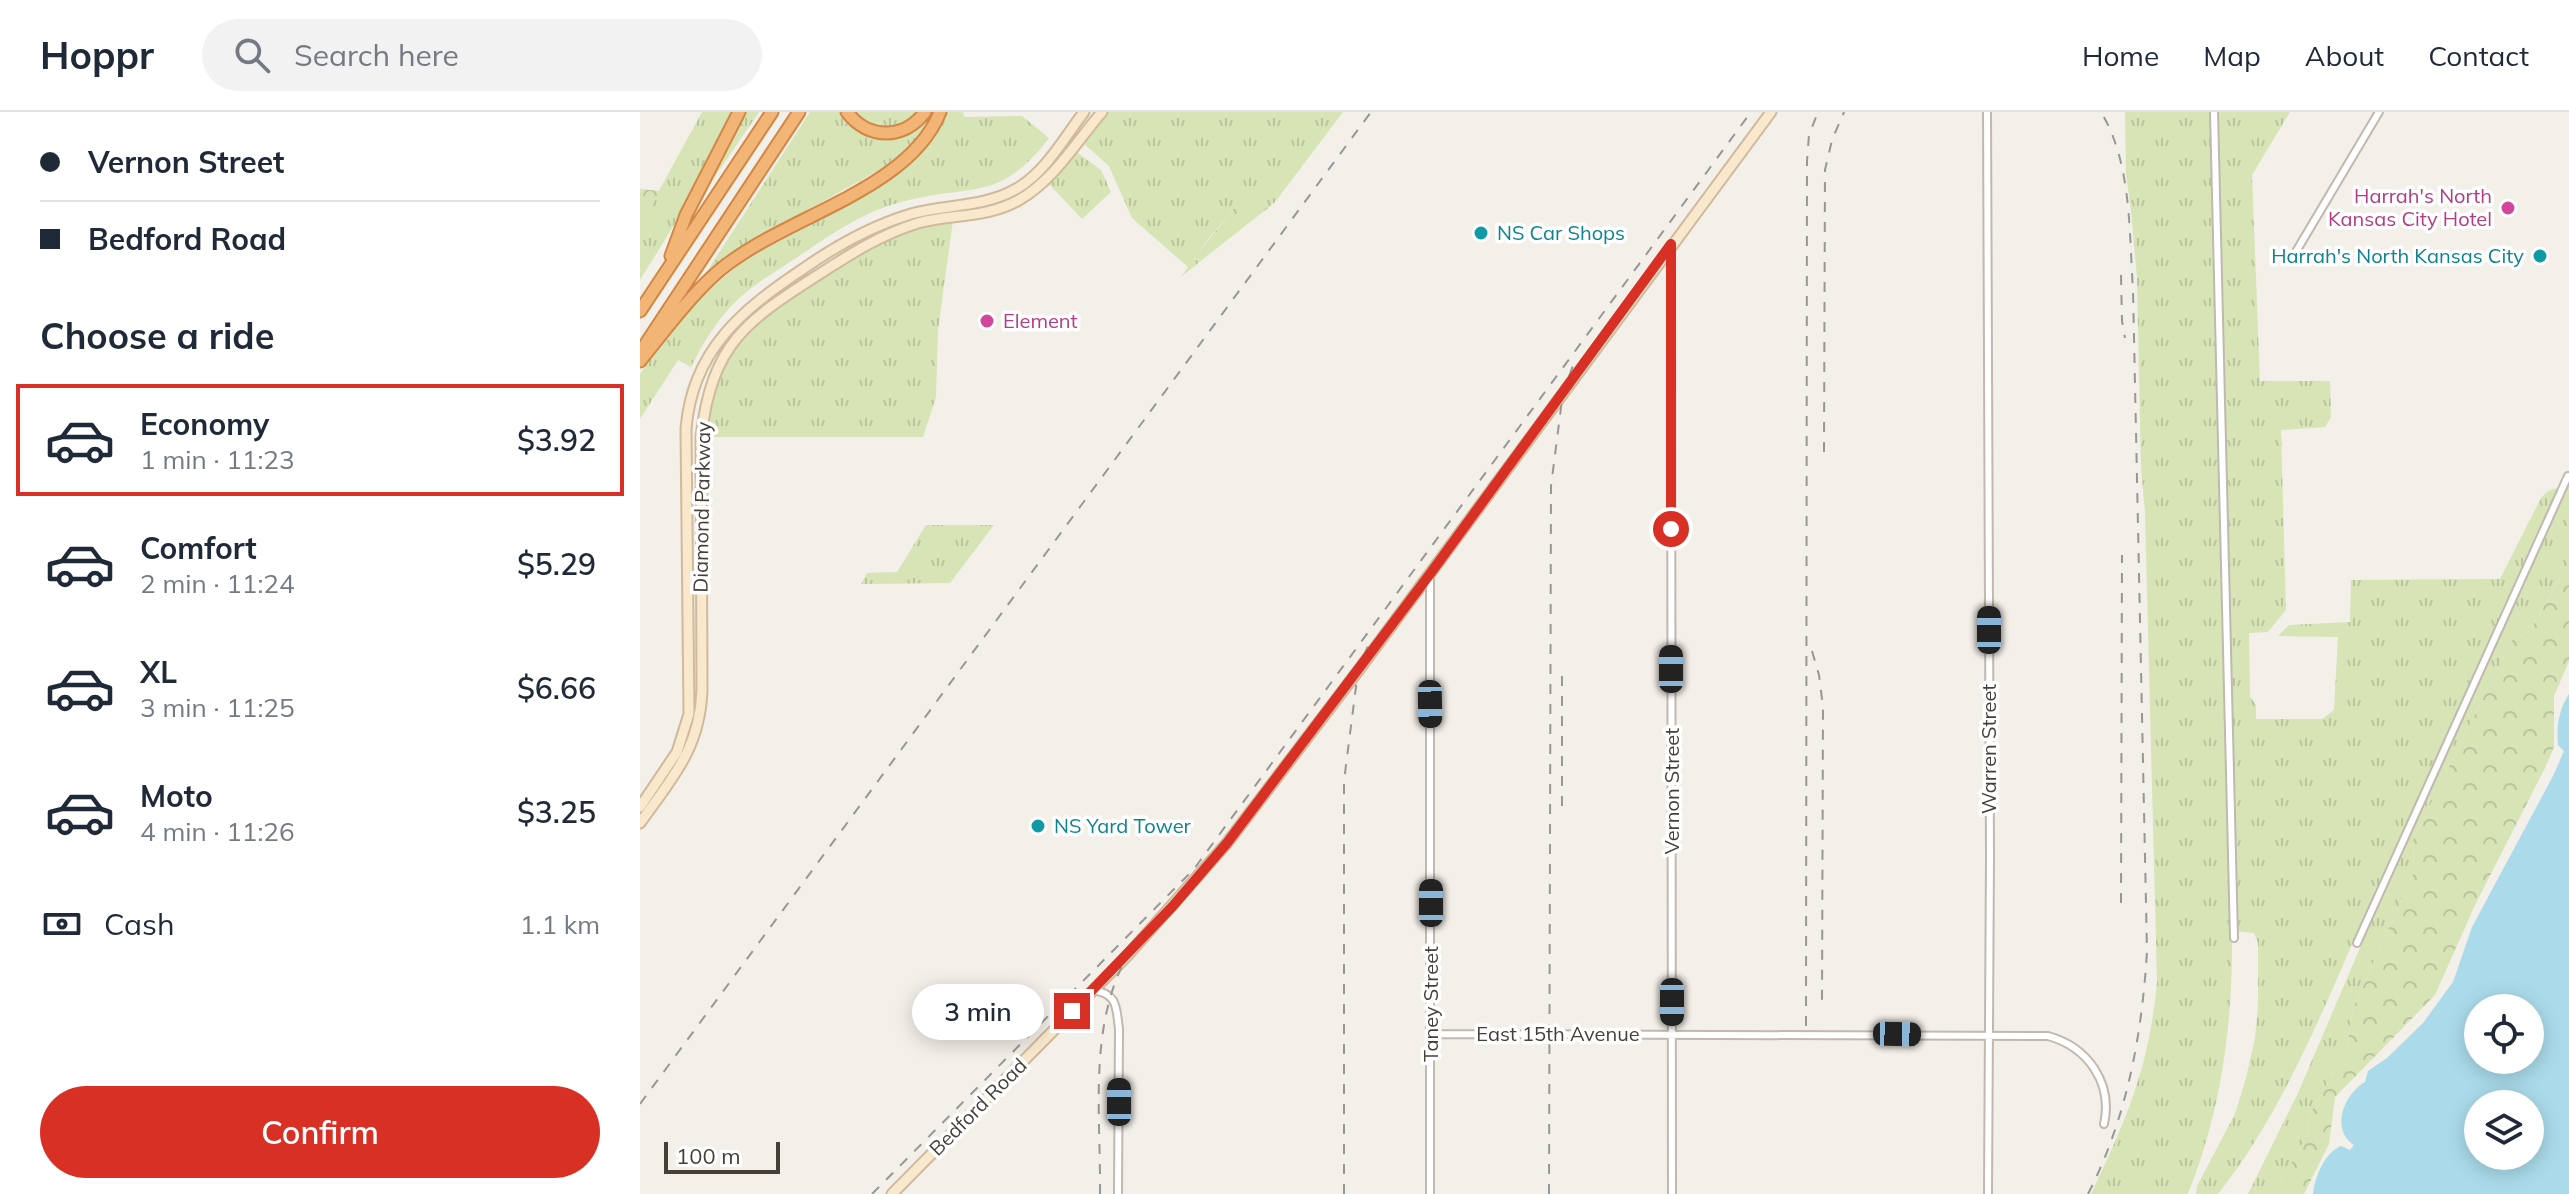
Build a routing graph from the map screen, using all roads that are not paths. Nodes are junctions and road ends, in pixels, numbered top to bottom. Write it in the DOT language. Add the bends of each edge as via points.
graph roads {
  1 [pos="739,112"];
  2 [pos="772,112"];
  3 [pos="799,112"];
  4 [pos="847,112"];
  5 [pos="925,112"];
  6 [pos="940,112"];
  7 [pos="1084,112"];
  8 [pos="1102,112"];
  9 [pos="1771,112"];
  10 [pos="1987,112"];
  11 [pos="2214,112"];
  12 [pos="2379,112"];
  13 [pos="1671,244"];
  14 [pos="2291,260"];
  15 [pos="662,278"];
  16 [pos="640,311"];
  17 [pos="640,352"];
  18 [pos="640,361"];
  19 [pos="2568,476"];
  20 [pos="1430,574"];
  21 [pos="640,807"];
  22 [pos="640,823"];
  23 [pos="2234,938"];
  24 [pos="2357,943"];
  25 [pos="1093,990"];
  26 [pos="1431,1034"];
  27 [pos="1672,1034"];
  28 [pos="1989,1035"];
  29 [pos="2104,1124"];
  30 [pos="892,1194"];
  31 [pos="1118,1194"];
  32 [pos="1430,1194"];
  33 [pos="1672,1194"];
  34 [pos="1988,1194"];
  1 -- 15 [label="highway" via="686,215"];
  2 -- 15 [label="highway"];
  3 -- 17 [label="highway"];
  4 -- 5 [label="highway" via="862,128 889,133 911,127"];
  6 -- 18 [label="highway" via="922,144 890,173 762,242 712,276"];
  7 -- 21 [label="street, Diamond Parkway" via="1019,188 980,203 915,213 858,234 752,304 713,349 694,391 686,429 689,714 677,752"];
  8 -- 22 [label="street, Diamond Parkway" via="1035,190 984,214 923,222 866,245 768,307 730,346 705,403 701,437 700,724 683,764"];
  9 -- 13 [label="street, Bedford Road"];
  10 -- 28 [label="street, Warren Street"];
  11 -- 23 [label="street"];
  12 -- 14 [label="street"];
  13 -- 20 [label="street, Bedford Road"];
  13 -- 27 [label="street, Vernon Street"];
  15 -- 16 [label="highway"];
  19 -- 24 [label="street"];
  20 -- 25 [label="street, Bedford Road" via="1227,843"];
  20 -- 26 [label="street, Taney Street"];
  25 -- 30 [label="street, Bedford Road"];
  25 -- 31 [label="street" via="1112,998 1118,1020"];
  26 -- 27 [label="street, East 15th Avenue"];
  26 -- 32 [label="street, Taney Street"];
  27 -- 28 [label="street, East 15th Avenue"];
  27 -- 33 [label="street, Vernon Street"];
  28 -- 29 [label="street, East 15th Avenue" via="2048,1036 2076,1048 2093,1065 2103,1086"];
  28 -- 34 [label="street, Warren Street"];
}
